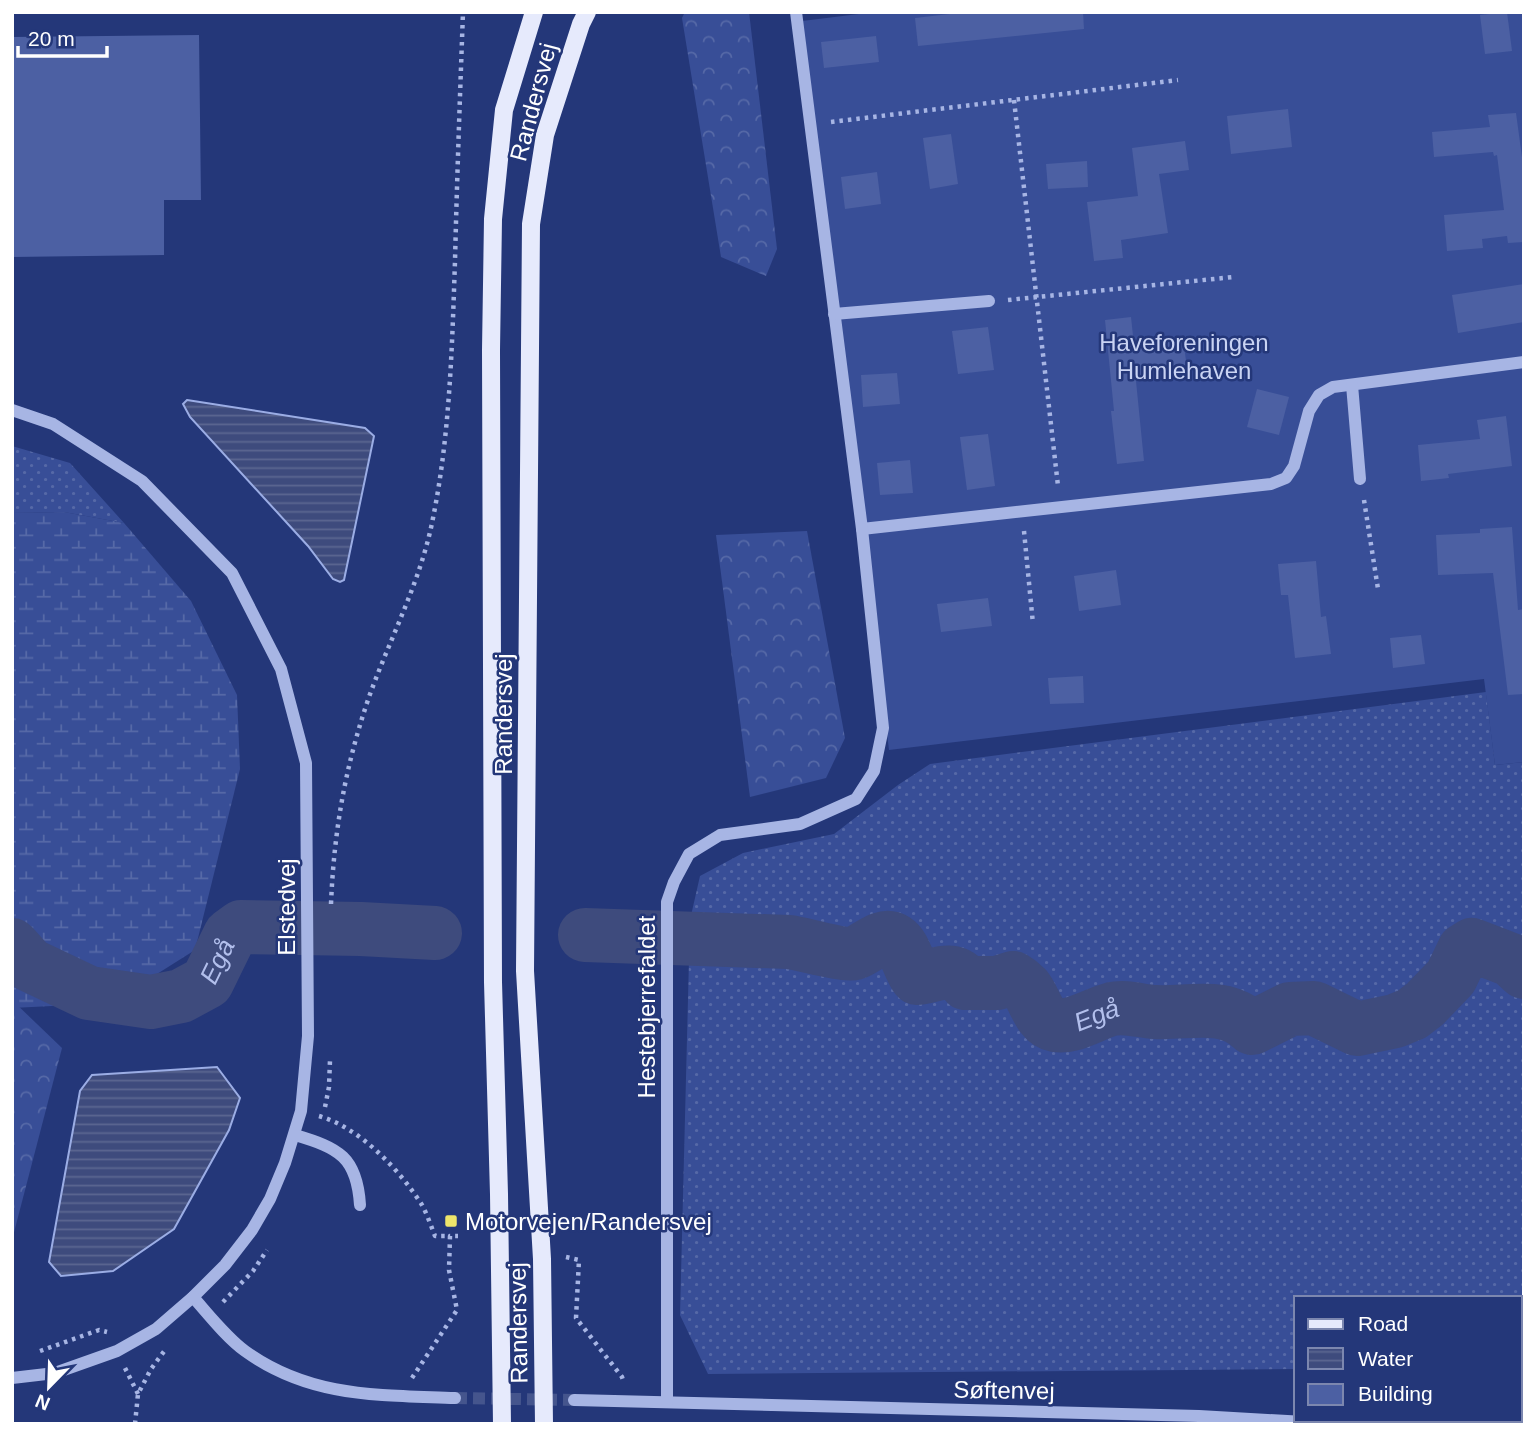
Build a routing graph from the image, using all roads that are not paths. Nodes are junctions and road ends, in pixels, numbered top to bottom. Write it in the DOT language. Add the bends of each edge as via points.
graph roads {
  1 [pos="534,12"];
  2 [pos="587,12"];
  3 [pos="796,12"];
  4 [pos="989,301"];
  5 [pos="834,314"];
  6 [pos="1524,362"];
  7 [pos="1352,385"];
  8 [pos="12,410"];
  9 [pos="1360,479"];
  10 [pos="862,529"];
  11 [pos="295,1135"];
  12 [pos="360,1205"];
  13 [pos="193,1297"];
  14 [pos="12,1378"];
  15 [pos="455,1398"];
  16 [pos="574,1401"];
  17 [pos="667,1402"];
  18 [pos="1208,1420"];
  19 [pos="502,1424"];
  20 [pos="544,1424"];
  21 [pos="1340,1424"];
  1 -- 19 [label="main road, Randersvej" via="504,110 493,219 493,982"];
  2 -- 20 [label="main road, Randersvej" via="545,135 531,225 525,971 542,1259"];
  3 -- 5 [label="street"];
  4 -- 5 [label="street"];
  5 -- 10 [label="street"];
  6 -- 7 [label="street"];
  7 -- 9 [label="street"];
  7 -- 10 [label="street" via="1319,395 1309,411 1294,466 1286,478 1271,484"];
  8 -- 11 [label="street, Elstedvej" via="53,424 142,481 232,573 281,669 306,763 308,1036"];
  10 -- 17 [label="street, Hestebjerrefaldet" via="883,728 874,771 856,799 800,824 720,835 689,854 667,902"];
  11 -- 12 [label="street" via="336,1151 354,1168"];
  11 -- 13 [label="street, Elstedvej" via="270,1199 252,1230"];
  13 -- 14 [label="street, Elstedvej" via="156,1329 117,1351 55,1373"];
  13 -- 15 [label="street" via="243,1349 272,1368 317,1387 358,1394"];
  16 -- 17 [label="street"];
  17 -- 18 [label="street, Søftenvej"];
  18 -- 21 [label="street, Søftenvej"];
}
